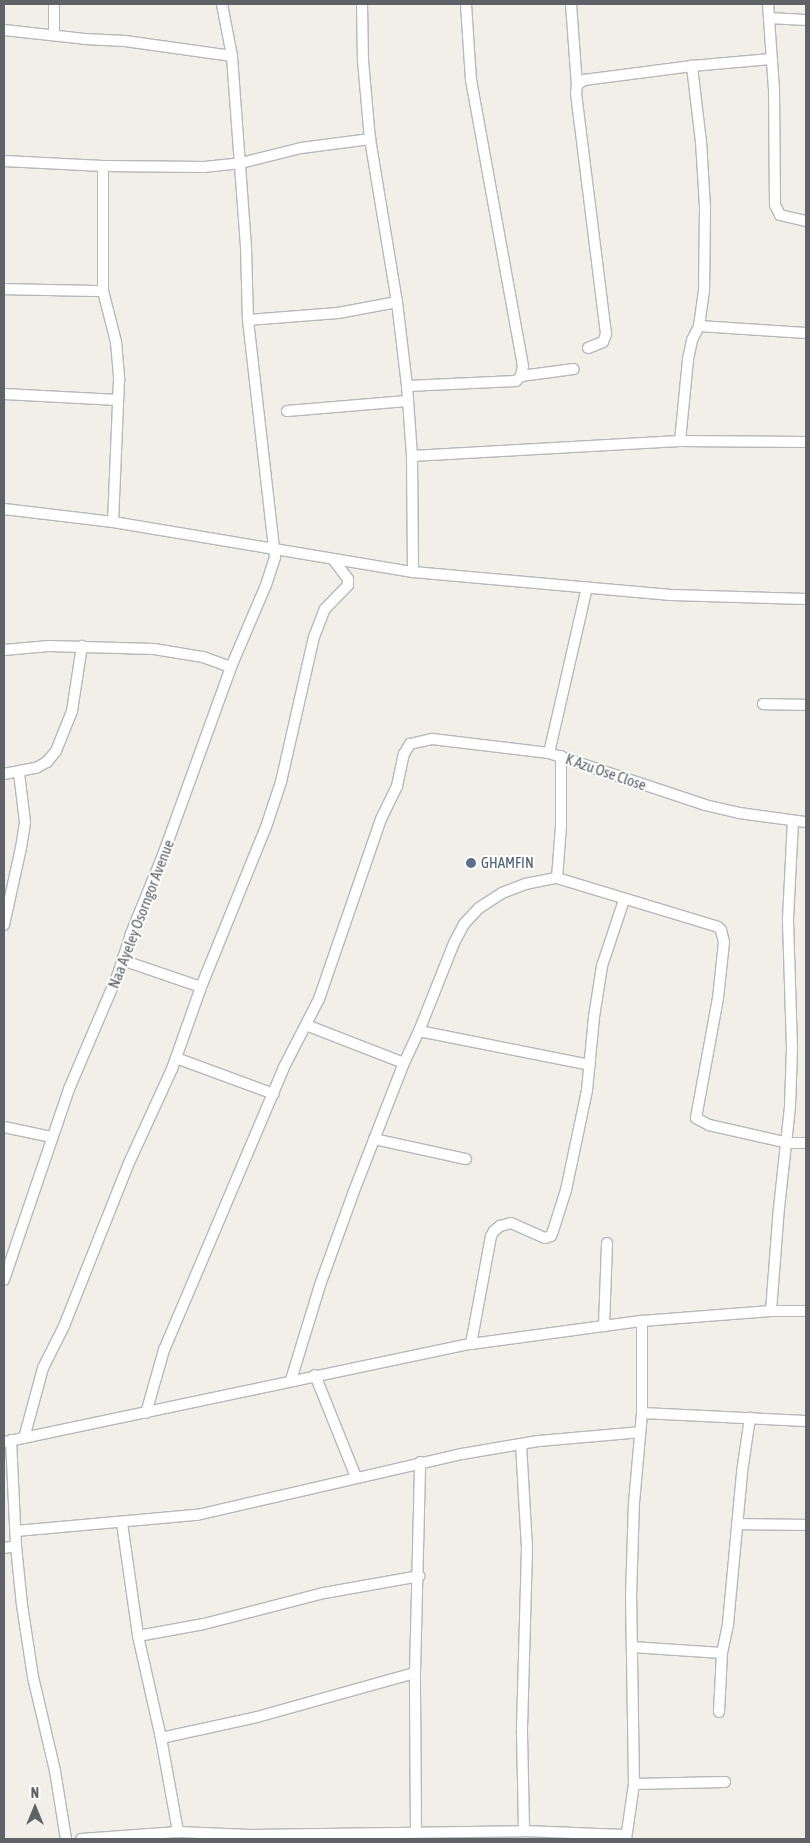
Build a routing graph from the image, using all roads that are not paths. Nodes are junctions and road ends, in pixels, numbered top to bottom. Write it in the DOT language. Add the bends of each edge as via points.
graph roads {
  1 [pos="54,4"];
  2 [pos="222,4"];
  3 [pos="362,4"];
  4 [pos="466,4"];
  5 [pos="571,4"];
  6 [pos="768,4"];
  7 [pos="769,18"];
  8 [pos="806,20"];
  9 [pos="4,30"];
  10 [pos="54,35"];
  11 [pos="232,56"];
  12 [pos="772,59"];
  13 [pos="692,66"];
  14 [pos="577,85"];
  15 [pos="370,139"];
  16 [pos="4,161"];
  17 [pos="240,163"];
  18 [pos="103,166"];
  19 [pos="806,220"];
  20 [pos="4,289"];
  21 [pos="103,292"];
  22 [pos="396,302"];
  23 [pos="248,320"];
  24 [pos="699,326"];
  25 [pos="806,333"];
  26 [pos="588,348"];
  27 [pos="574,370"];
  28 [pos="521,376"];
  29 [pos="407,386"];
  30 [pos="4,394"];
  31 [pos="118,400"];
  32 [pos="407,401"];
  33 [pos="287,411"];
  34 [pos="680,441"];
  35 [pos="806,442"];
  36 [pos="412,456"];
  37 [pos="4,509"];
  38 [pos="113,522"];
  39 [pos="274,548"];
  40 [pos="333,559"];
  41 [pos="413,572"];
  42 [pos="587,587"];
  43 [pos="806,599"];
  44 [pos="82,646"];
  45 [pos="4,650"];
  46 [pos="231,667"];
  47 [pos="763,704"];
  48 [pos="806,705"];
  49 [pos="549,753"];
  50 [pos="561,756"];
  51 [pos="19,773"];
  52 [pos="4,774"];
  53 [pos="793,821"];
  54 [pos="806,822"];
  55 [pos="557,878"];
  56 [pos="624,900"];
  57 [pos="4,925"];
  58 [pos="122,960"];
  59 [pos="201,986"];
  60 [pos="306,1025"];
  61 [pos="419,1031"];
  62 [pos="176,1058"];
  63 [pos="404,1063"];
  64 [pos="590,1065"];
  65 [pos="274,1094"];
  66 [pos="4,1127"];
  67 [pos="52,1137"];
  68 [pos="374,1139"];
  69 [pos="788,1143"];
  70 [pos="806,1143"];
  71 [pos="466,1159"];
  72 [pos="607,1243"];
  73 [pos="4,1280"];
  74 [pos="771,1311"];
  75 [pos="806,1311"];
  76 [pos="642,1321"];
  77 [pos="604,1326"];
  78 [pos="471,1344"];
  79 [pos="315,1375"];
  80 [pos="291,1380"];
  81 [pos="146,1413"];
  82 [pos="642,1413"];
  83 [pos="750,1418"];
  84 [pos="806,1421"];
  85 [pos="640,1432"];
  86 [pos="24,1438"];
  87 [pos="8,1441"];
  88 [pos="521,1444"];
  89 [pos="420,1462"];
  90 [pos="356,1477"];
  91 [pos="122,1523"];
  92 [pos="737,1524"];
  93 [pos="806,1525"];
  94 [pos="16,1531"];
  95 [pos="16,1546"];
  96 [pos="4,1548"];
  97 [pos="418,1576"];
  98 [pos="138,1636"];
  99 [pos="632,1647"];
  100 [pos="722,1653"];
  101 [pos="416,1673"];
  102 [pos="719,1712"];
  103 [pos="161,1738"];
  104 [pos="725,1782"];
  105 [pos="634,1784"];
  106 [pos="524,1831"];
  107 [pos="178,1832"];
  108 [pos="416,1832"];
  109 [pos="404,1836"];
  110 [pos="625,1837"];
  111 [pos="66,1839"];
  112 [pos="81,1839"];
  1 -- 10 [label="street"];
  2 -- 11 [label="street, Naa Ayeley Osorngor Avenue"];
  3 -- 15 [label="street"];
  4 -- 28 [label="street" via="471,80 524,366"];
  5 -- 14 [label="street"];
  6 -- 7 [label="street"];
  7 -- 8 [label="street"];
  7 -- 12 [label="street"];
  9 -- 10 [label="street"];
  10 -- 11 [label="street"];
  11 -- 17 [label="street, Naa Ayeley Osorngor Avenue"];
  12 -- 13 [label="street"];
  12 -- 19 [label="street" via="776,210 786,218"];
  13 -- 14 [label="street" via="584,80"];
  13 -- 24 [label="street" via="705,206 704,292"];
  14 -- 26 [label="street" via="606,334 603,342"];
  15 -- 17 [label="street" via="301,148"];
  15 -- 22 [label="street"];
  16 -- 18 [label="street"];
  17 -- 18 [label="street" via="204,167"];
  17 -- 23 [label="street, Naa Ayeley Osorngor Avenue"];
  18 -- 21 [label="street"];
  20 -- 21 [label="street"];
  21 -- 31 [label="street" via="116,342"];
  22 -- 23 [label="street" via="338,313"];
  22 -- 29 [label="street"];
  23 -- 39 [label="street, Naa Ayeley Osorngor Avenue"];
  24 -- 25 [label="street"];
  24 -- 34 [label="street" via="688,359"];
  27 -- 28 [label="street"];
  28 -- 29 [label="street" via="516,381"];
  29 -- 32 [label="street"];
  30 -- 31 [label="street"];
  31 -- 38 [label="street"];
  32 -- 33 [label="street"];
  32 -- 36 [label="street"];
  34 -- 35 [label="street"];
  34 -- 36 [label="street"];
  36 -- 41 [label="street"];
  37 -- 38 [label="street"];
  38 -- 39 [label="street"];
  39 -- 40 [label="street"];
  39 -- 46 [label="street, Naa Ayeley Osorngor Avenue" via="273,567"];
  40 -- 41 [label="street"];
  40 -- 59 [label="street" via="348,579 348,585 321,616 310,649 274,803"];
  41 -- 42 [label="street"];
  42 -- 43 [label="street" via="709,598"];
  42 -- 49 [label="street"];
  44 -- 45 [label="street"];
  44 -- 46 [label="street" via="179,652 203,656"];
  44 -- 51 [label="street" via="72,710 56,751 47,762"];
  46 -- 58 [label="street, Naa Ayeley Osorngor Avenue"];
  47 -- 48 [label="street"];
  49 -- 50 [label="street, K Azu Ose Close"];
  49 -- 60 [label="street, K Azu Ose Close" via="432,739 414,742 406,748 397,786 381,818 319,999"];
  50 -- 53 [label="street, K Azu Ose Close" via="706,805 739,814"];
  50 -- 55 [label="street"];
  51 -- 52 [label="street"];
  51 -- 57 [label="street" via="25,822"];
  53 -- 54 [label="street, K Azu Ose Close"];
  53 -- 69 [label="street" via="788,919 792,1048"];
  55 -- 56 [label="street"];
  55 -- 61 [label="street" via="509,890 479,908 464,924"];
  56 -- 64 [label="street" via="602,966"];
  56 -- 69 [label="street" via="721,930 724,942 718,998 696,1118"];
  58 -- 59 [label="street"];
  58 -- 67 [label="street, Naa Ayeley Osorngor Avenue"];
  59 -- 62 [label="street"];
  60 -- 63 [label="street"];
  60 -- 65 [label="street"];
  61 -- 63 [label="street"];
  61 -- 64 [label="street"];
  62 -- 65 [label="street"];
  62 -- 86 [label="street" via="128,1165 64,1326 43,1368"];
  63 -- 68 [label="street"];
  64 -- 78 [label="street" via="566,1190 551,1236 545,1238 511,1222 500,1226 491,1236"];
  65 -- 81 [label="street" via="164,1350"];
  66 -- 67 [label="street"];
  67 -- 73 [label="street, Naa Ayeley Osorngor Avenue"];
  68 -- 71 [label="street"];
  68 -- 80 [label="street" via="320,1285"];
  69 -- 70 [label="street"];
  69 -- 74 [label="street"];
  72 -- 77 [label="street"];
  74 -- 75 [label="street"];
  74 -- 76 [label="street"];
  76 -- 77 [label="street"];
  76 -- 82 [label="street"];
  77 -- 78 [label="street"];
  78 -- 79 [label="street"];
  79 -- 80 [label="street"];
  79 -- 90 [label="street"];
  80 -- 81 [label="street"];
  81 -- 86 [label="street"];
  82 -- 83 [label="street"];
  82 -- 85 [label="street"];
  83 -- 84 [label="street"];
  83 -- 92 [label="street"];
  85 -- 88 [label="street"];
  85 -- 99 [label="street" via="633,1512"];
  86 -- 87 [label="street"];
  87 -- 94 [label="street"];
  88 -- 89 [label="street"];
  88 -- 106 [label="street" via="527,1549 522,1733"];
  89 -- 90 [label="street"];
  89 -- 97 [label="street"];
  90 -- 91 [label="street" via="197,1515"];
  91 -- 94 [label="street"];
  91 -- 98 [label="street"];
  92 -- 93 [label="street"];
  92 -- 100 [label="street" via="728,1624"];
  94 -- 95 [label="street"];
  95 -- 96 [label="street"];
  95 -- 111 [label="street" via="33,1678 55,1771"];
  97 -- 98 [label="street" via="332,1591 204,1624"];
  97 -- 101 [label="street"];
  98 -- 103 [label="street"];
  99 -- 100 [label="street"];
  99 -- 105 [label="street"];
  100 -- 102 [label="street"];
  101 -- 103 [label="street" via="257,1718"];
  101 -- 108 [label="street"];
  103 -- 107 [label="street"];
  104 -- 105 [label="street"];
  105 -- 110 [label="street"];
  106 -- 108 [label="street"];
  106 -- 110 [label="street"];
  107 -- 109 [label="street"];
  107 -- 112 [label="street"];
  108 -- 109 [label="street"];
}
